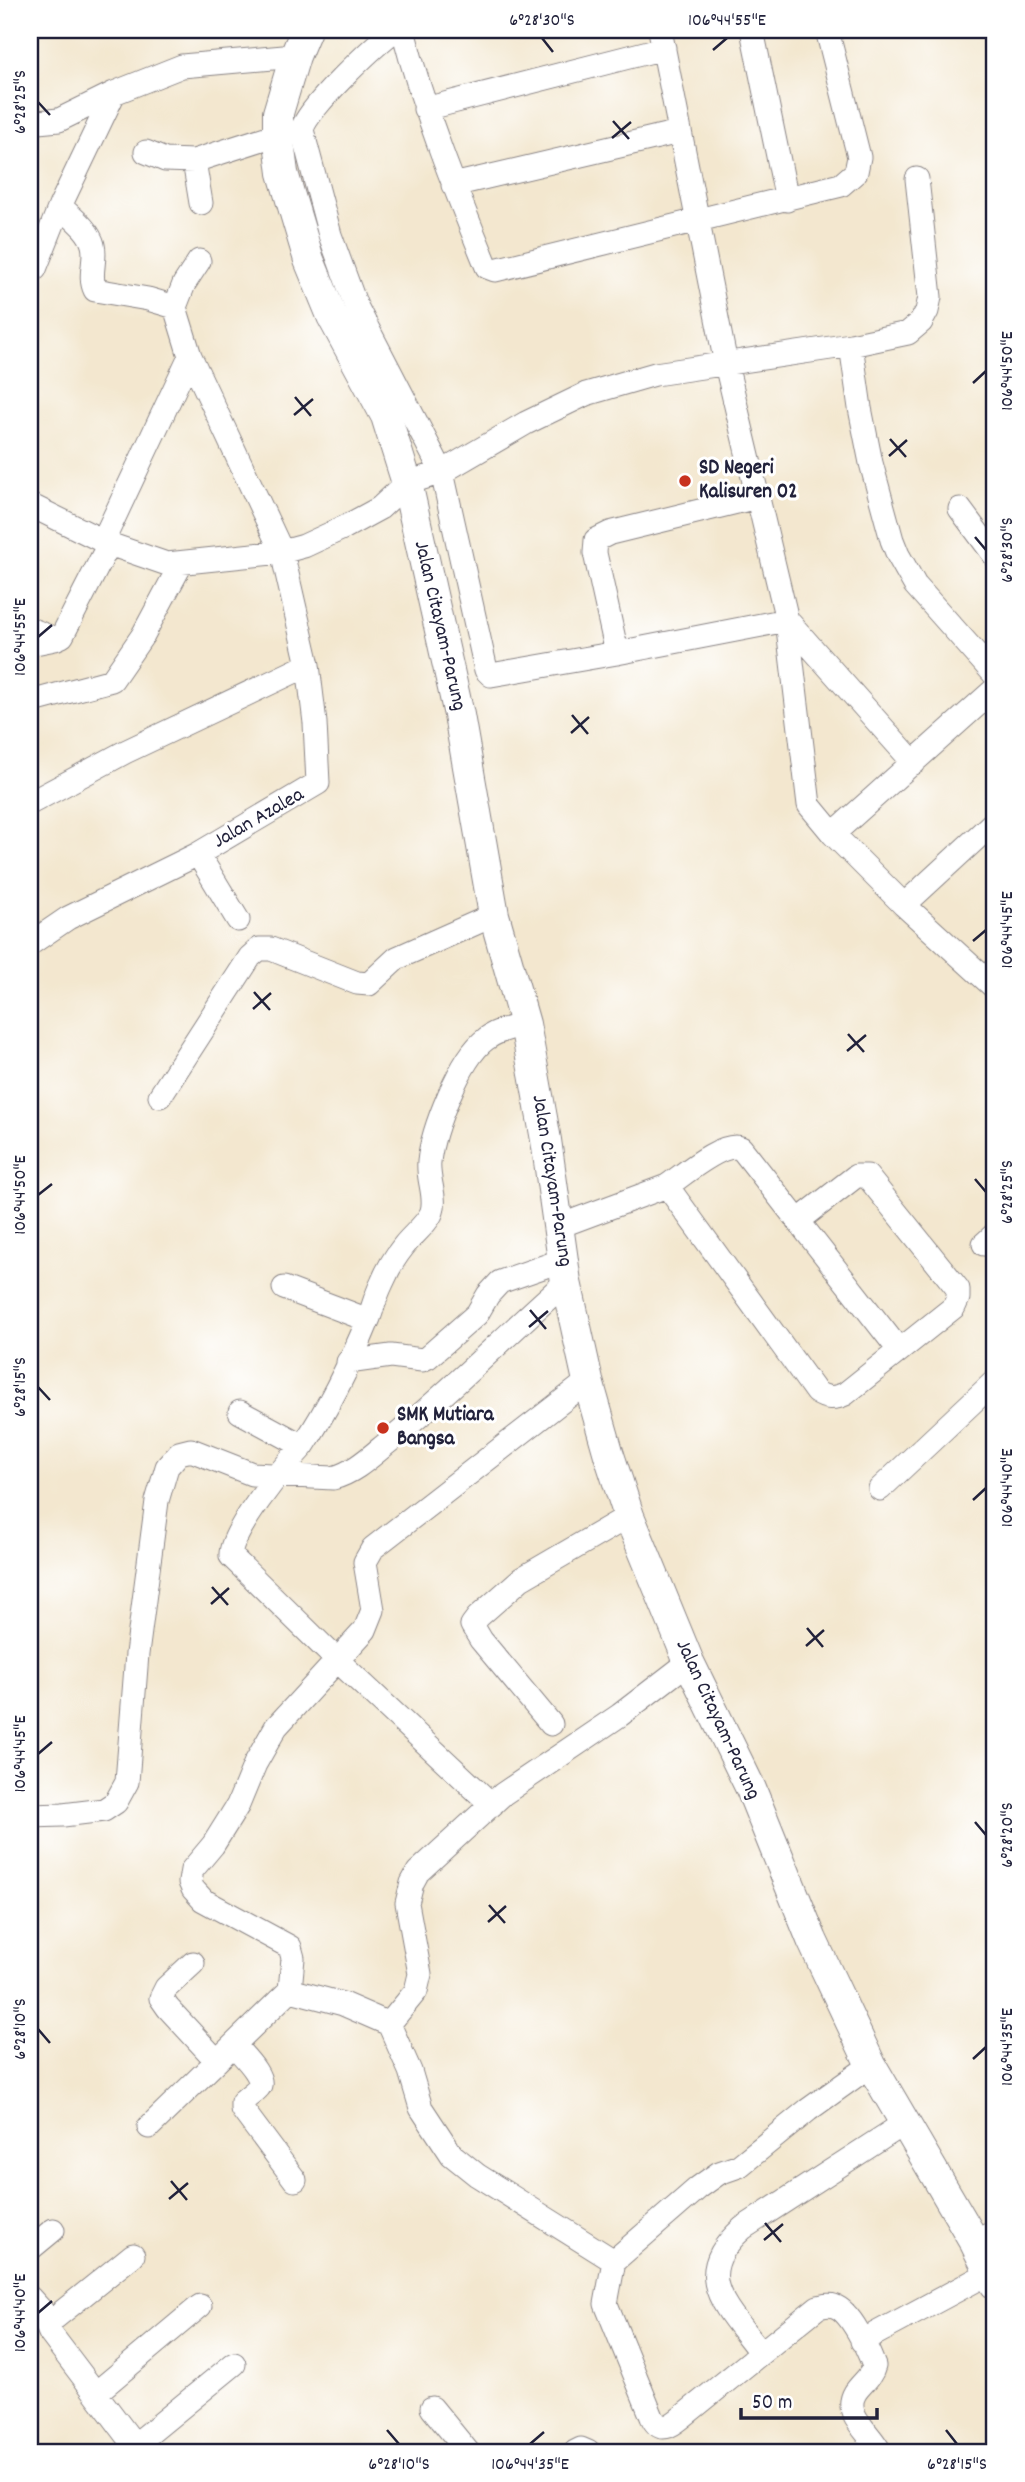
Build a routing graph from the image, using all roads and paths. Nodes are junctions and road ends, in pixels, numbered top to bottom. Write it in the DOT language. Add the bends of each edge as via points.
graph roads {
  1 [pos="395,30"];
  2 [pos="403,30"];
  3 [pos="752,30"];
  4 [pos="827,30"];
  5 [pos="662,39"];
  6 [pos="300,43"];
  7 [pos="114,93"];
  8 [pos="425,109"];
  9 [pos="30,120"];
  10 [pos="679,132"];
  11 [pos="278,134"];
  12 [pos="146,152"];
  13 [pos="194,161"];
  14 [pos="917,179"];
  15 [pos="453,185"];
  16 [pos="786,200"];
  17 [pos="201,202"];
  18 [pos="60,206"];
  19 [pos="696,222"];
  20 [pos="199,261"];
  21 [pos="35,269"];
  22 [pos="175,307"];
  23 [pos="851,345"];
  24 [pos="190,356"];
  25 [pos="726,364"];
  26 [pos="442,472"];
  27 [pos="407,483"];
  28 [pos="757,497"];
  29 [pos="30,505"];
  30 [pos="960,509"];
  31 [pos="106,542"];
  32 [pos="282,552"];
  33 [pos="995,556"];
  34 [pos="181,564"];
  35 [pos="787,620"];
  36 [pos="30,629"];
  37 [pos="55,639"];
  38 [pos="30,644"];
  39 [pos="617,653"];
  40 [pos="308,665"];
  41 [pos="995,675"];
  42 [pos="995,689"];
  43 [pos="30,702"];
  44 [pos="914,763"];
  45 [pos="30,803"];
  46 [pos="995,821"];
  47 [pos="833,834"];
  48 [pos="198,854"];
  49 [pos="904,905"];
  50 [pos="494,915"];
  51 [pos="238,920"];
  52 [pos="30,944"];
  53 [pos="995,988"];
  54 [pos="525,1024"];
  55 [pos="160,1096"];
  56 [pos="667,1186"];
  57 [pos="798,1221"];
  58 [pos="557,1227"];
  59 [pos="565,1271"];
  60 [pos="284,1288"];
  61 [pos="368,1320"];
  62 [pos="899,1350"];
  63 [pos="348,1362"];
  64 [pos="589,1381"];
  65 [pos="995,1381"];
  66 [pos="240,1412"];
  67 [pos="303,1446"];
  68 [pos="276,1476"];
  69 [pos="880,1489"];
  70 [pos="629,1516"];
  71 [pos="338,1661"];
  72 [pos="689,1662"];
  73 [pos="551,1724"];
  74 [pos="492,1805"];
  75 [pos="30,1816"];
  76 [pos="193,1963"];
  77 [pos="290,1990"];
  78 [pos="389,2024"];
  79 [pos="226,2053"];
  80 [pos="871,2065"];
  81 [pos="905,2123"];
  82 [pos="149,2127"];
  83 [pos="295,2180"];
  84 [pos="53,2230"];
  85 [pos="985,2236"];
  86 [pos="30,2249"];
  87 [pos="133,2255"];
  88 [pos="614,2261"];
  89 [pos="992,2278"];
  90 [pos="30,2298"];
  91 [pos="200,2305"];
  92 [pos="51,2321"];
  93 [pos="862,2341"];
  94 [pos="760,2352"];
  95 [pos="234,2364"];
  96 [pos="96,2393"];
  97 [pos="432,2408"];
  98 [pos="137,2449"];
  99 [pos="468,2452"];
  100 [pos="575,2452"];
  101 [pos="587,2452"];
  102 [pos="880,2452"];
  1 -- 26 [label="street" via="316,106 302,131 330,235 356,306"];
  2 -- 8 [label="street"];
  3 -- 16 [label="street"];
  4 -- 16 [label="street" via="859,165 841,185"];
  5 -- 8 [label="street"];
  5 -- 10 [label="street"];
  6 -- 7 [label="street" via="182,66"];
  6 -- 11 [label="main road, Jalan Citayam-Parung" via="278,113"];
  7 -- 9 [label="street" via="59,120"];
  7 -- 18 [label="street"];
  8 -- 15 [label="street"];
  10 -- 15 [label="street"];
  10 -- 19 [label="street"];
  11 -- 13 [label="street"];
  11 -- 27 [label="main road, Jalan Citayam-Parung" via="283,173 309,260 332,316 386,416"];
  12 -- 13 [label="street" via="165,160"];
  13 -- 17 [label="street"];
  14 -- 23 [label="street" via="930,297 927,311 908,333"];
  15 -- 19 [label="street" via="487,267 495,270"];
  16 -- 19 [label="street"];
  18 -- 21 [label="street"];
  18 -- 22 [label="street" via="93,243 95,290"];
  19 -- 25 [label="street"];
  20 -- 22 [label="street"];
  22 -- 24 [label="street, Jalan Azalea"];
  23 -- 25 [label="street"];
  23 -- 41 [label="street" via="871,463 898,555 915,585"];
  24 -- 31 [label="street"];
  24 -- 32 [label="street, Jalan Azalea"];
  25 -- 26 [label="street" via="655,374 586,394"];
  25 -- 28 [label="street"];
  26 -- 27 [label="street"];
  26 -- 39 [label="street" via="488,674"];
  27 -- 32 [label="street" via="380,508 304,546"];
  27 -- 50 [label="main road, Jalan Citayam-Parung" via="459,715"];
  28 -- 35 [label="street"];
  28 -- 39 [label="street" via="596,540"];
  29 -- 31 [label="street"];
  30 -- 33 [label="street"];
  31 -- 34 [label="street" via="167,564"];
  31 -- 37 [label="street" via="62,636"];
  32 -- 34 [label="street"];
  32 -- 40 [label="street, Jalan Azalea"];
  34 -- 43 [label="street" via="143,635 112,680"];
  35 -- 39 [label="street"];
  35 -- 44 [label="street"];
  35 -- 47 [label="street" via="806,795"];
  36 -- 37 [label="street"];
  37 -- 38 [label="street"];
  40 -- 45 [label="street"];
  40 -- 48 [label="street, Jalan Azalea" via="318,783"];
  42 -- 44 [label="street"];
  44 -- 47 [label="street"];
  46 -- 49 [label="street"];
  47 -- 49 [label="street"];
  48 -- 51 [label="street"];
  48 -- 52 [label="street, Jalan Azalea" via="68,918"];
  49 -- 53 [label="street"];
  50 -- 54 [label="main road, Jalan Citayam-Parung"];
  50 -- 55 [label="street" via="397,958 369,984 271,949 259,949"];
  54 -- 58 [label="main road, Jalan Citayam-Parung"];
  54 -- 61 [label="street" via="485,1039 461,1069 429,1162 434,1203 430,1216 402,1248"];
  56 -- 57 [label="street" via="723,1148 735,1146 747,1154"];
  56 -- 58 [label="street"];
  56 -- 62 [label="street" via="816,1392 828,1398 845,1394"];
  57 -- 62 [label="street"];
  57 -- 62 [label="street" via="856,1176 867,1177 955,1283 954,1307"];
  58 -- 59 [label="main road, Jalan Citayam-Parung"];
  59 -- 63 [label="street" via="500,1282 477,1314 422,1360 391,1356"];
  59 -- 64 [label="main road, Jalan Citayam-Parung"];
  59 -- 68 [label="street" via="439,1401 344,1475"];
  60 -- 61 [label="street"];
  61 -- 63 [label="street"];
  63 -- 67 [label="street"];
  64 -- 70 [label="main road, Jalan Citayam-Parung"];
  64 -- 71 [label="street" via="373,1548 365,1562 373,1610 365,1630"];
  65 -- 69 [label="street"];
  66 -- 67 [label="street"];
  67 -- 68 [label="street"];
  68 -- 71 [label="street" via="232,1542 231,1556"];
  68 -- 75 [label="street" via="252,1474 191,1450 180,1452 171,1461 157,1501 137,1654 127,1782 116,1802 104,1810"];
  70 -- 72 [label="main road, Jalan Citayam-Parung"];
  70 -- 73 [label="street" via="521,1579 472,1625"];
  71 -- 74 [label="street"];
  71 -- 77 [label="street" via="276,1727 238,1804 190,1877 203,1900 290,1947"];
  72 -- 74 [label="street"];
  72 -- 80 [label="main road, Jalan Citayam-Parung" via="751,1789 812,1940"];
  74 -- 78 [label="street" via="418,1872 412,1883 407,1903 420,1974 416,1991"];
  76 -- 79 [label="street" via="166,1987 161,1998"];
  77 -- 78 [label="street" via="344,2004"];
  77 -- 79 [label="street"];
  78 -- 88 [label="street" via="421,2108 452,2155"];
  79 -- 82 [label="street"];
  79 -- 83 [label="street" via="259,2074 260,2086 242,2102 242,2109"];
  80 -- 81 [label="main road, Jalan Citayam-Parung"];
  80 -- 88 [label="street" via="739,2166 698,2188"];
  81 -- 85 [label="main road, Jalan Citayam-Parung"];
  81 -- 94 [label="street" via="743,2228 722,2249 715,2270 718,2289"];
  84 -- 86 [label="street"];
  85 -- 89 [label="main road, Jalan Citayam-Parung"];
  87 -- 92 [label="street"];
  88 -- 94 [label="street" via="606,2304 659,2428 676,2423"];
  89 -- 93 [label="street"];
  90 -- 92 [label="street"];
  91 -- 96 [label="street"];
  92 -- 96 [label="street" via="47,2326 50,2333"];
  93 -- 94 [label="street" via="843,2311 825,2305"];
  93 -- 102 [label="street" via="873,2370 851,2404"];
  95 -- 98 [label="street"];
  96 -- 98 [label="street"];
  97 -- 99 [label="street"];
  100 -- 101 [label="street"];
}
